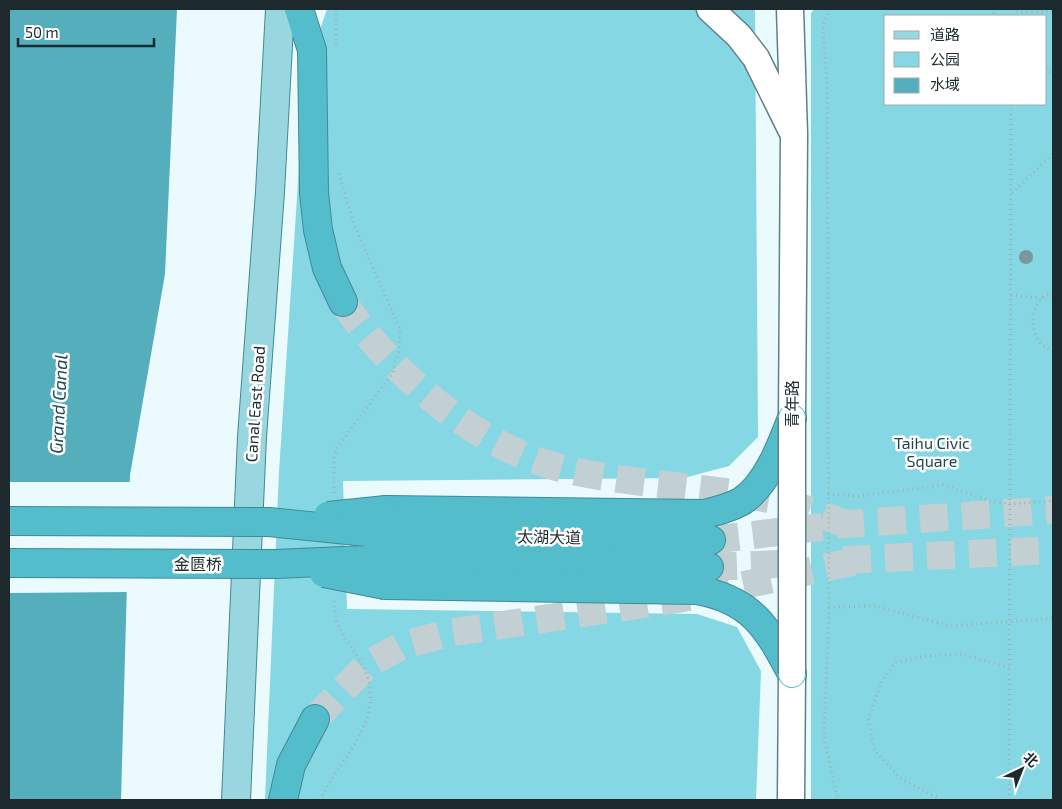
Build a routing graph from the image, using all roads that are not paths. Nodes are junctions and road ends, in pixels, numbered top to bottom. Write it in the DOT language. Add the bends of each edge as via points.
graph roads {
  1 [pos="280,9"];
  2 [pos="299,9"];
  3 [pos="710,9"];
  4 [pos="790,9"];
  5 [pos="794,134"];
  6 [pos="343,302"];
  7 [pos="792,418"];
  8 [pos="9,521"];
  9 [pos="711,540"];
  10 [pos="386,547"];
  11 [pos="9,563"];
  12 [pos="709,567"];
  13 [pos="792,674"];
  14 [pos="315,719"];
  15 [pos="236,800"];
  16 [pos="284,800"];
  17 [pos="791,800"];
  1 -- 15 [label="main road, Canal East Road" via="270,202 252,437"];
  2 -- 6 [label="highway" via="312,50 314,193 318,230 327,268"];
  3 -- 5 [label="street" via="739,36 756,58"];
  4 -- 5 [label="street, 青年路"];
  5 -- 7 [label="street, 青年路"];
  7 -- 10 [label="highway" via="773,465 743,500 725,509 704,514"];
  7 -- 13 [label="street, 青年路, bridge"];
  8 -- 10 [label="highway, bridge" via="269,522"];
  9 -- 10 [label="highway, 太湖大道"];
  10 -- 11 [label="highway, 金匮桥, bridge" via="276,564"];
  10 -- 12 [label="highway, 太湖大道"];
  10 -- 13 [label="highway" via="720,594 741,605 760,621 775,641"];
  13 -- 17 [label="street, 青年路"];
  14 -- 16 [label="highway" via="291,765"];
}
